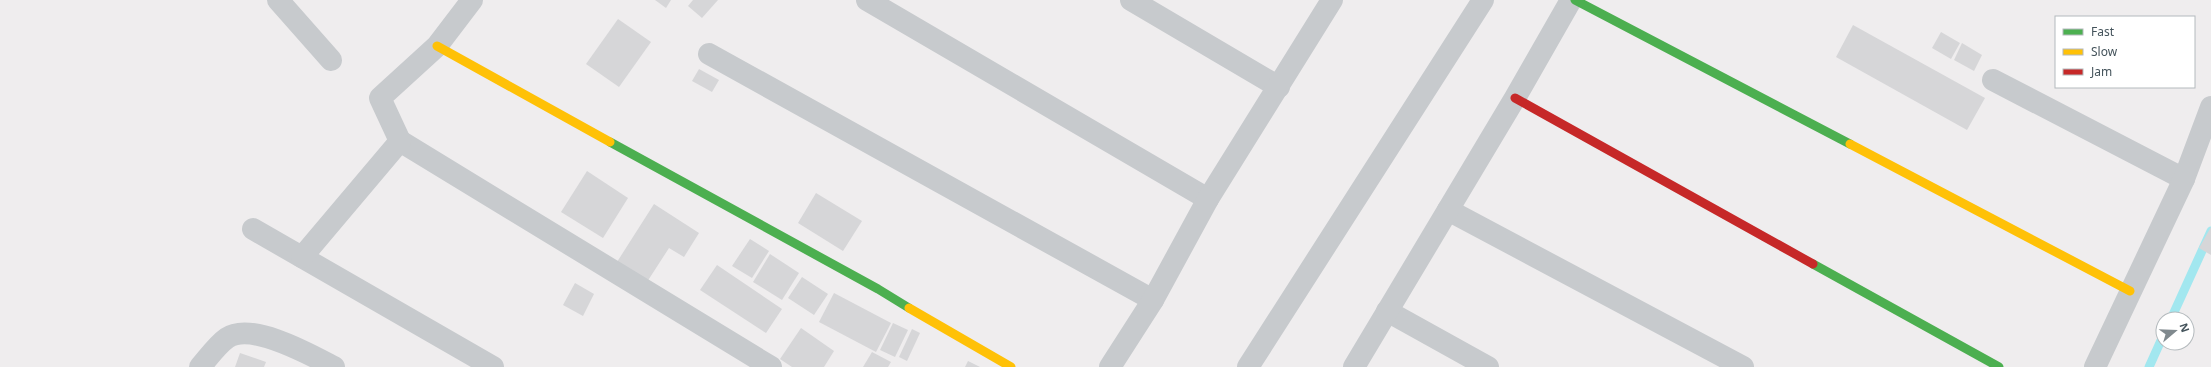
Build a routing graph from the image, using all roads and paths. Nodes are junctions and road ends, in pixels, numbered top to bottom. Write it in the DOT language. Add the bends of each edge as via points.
graph roads {
  1 [pos="278,0"];
  2 [pos="472,0"];
  3 [pos="867,0"];
  4 [pos="1131,0"];
  5 [pos="1332,0"];
  6 [pos="1483,0"];
  7 [pos="1571,0"];
  8 [pos="1575,0"];
  9 [pos="437,46"];
  10 [pos="709,54"];
  11 [pos="331,60"];
  12 [pos="1993,80"];
  13 [pos="1279,87"];
  14 [pos="1516,98"];
  15 [pos="2211,107"];
  16 [pos="400,141"];
  17 [pos="2184,179"];
  18 [pos="1208,199"];
  19 [pos="1448,210"];
  20 [pos="252,229"];
  21 [pos="302,257"];
  22 [pos="2130,291"];
  23 [pos="1152,300"];
  24 [pos="1387,311"];
  25 [pos="228,337"];
  26 [pos="329,366"];
  27 [pos="200,367"];
  28 [pos="218,367"];
  29 [pos="493,367"];
  30 [pos="771,367"];
  31 [pos="1011,367"];
  32 [pos="1110,367"];
  33 [pos="1248,367"];
  34 [pos="1354,367"];
  35 [pos="1488,367"];
  36 [pos="1743,367"];
  37 [pos="1999,367"];
  38 [pos="2095,367"];
  1 -- 11 [label="street"];
  2 -- 9 [label="street"];
  3 -- 18 [label="street"];
  4 -- 13 [label="street"];
  5 -- 13 [label="street"];
  6 -- 33 [label="street"];
  7 -- 14 [label="street"];
  8 -- 22 [label="street"];
  9 -- 16 [label="street" via="380,98"];
  9 -- 31 [label="street" via="878,289"];
  10 -- 23 [label="street"];
  12 -- 17 [label="street"];
  13 -- 18 [label="street"];
  14 -- 19 [label="street"];
  14 -- 37 [label="street"];
  15 -- 17 [label="street"];
  16 -- 21 [label="street"];
  16 -- 30 [label="street"];
  17 -- 22 [label="street"];
  18 -- 23 [label="street"];
  19 -- 24 [label="street"];
  19 -- 36 [label="street"];
  20 -- 21 [label="street"];
  21 -- 29 [label="street"];
  22 -- 38 [label="street"];
  23 -- 32 [label="street"];
  24 -- 34 [label="street"];
  24 -- 35 [label="street"];
  25 -- 26 [label="street" via="250,333 270,336"];
  25 -- 27 [label="street"];
  25 -- 28 [label="street"];
}
